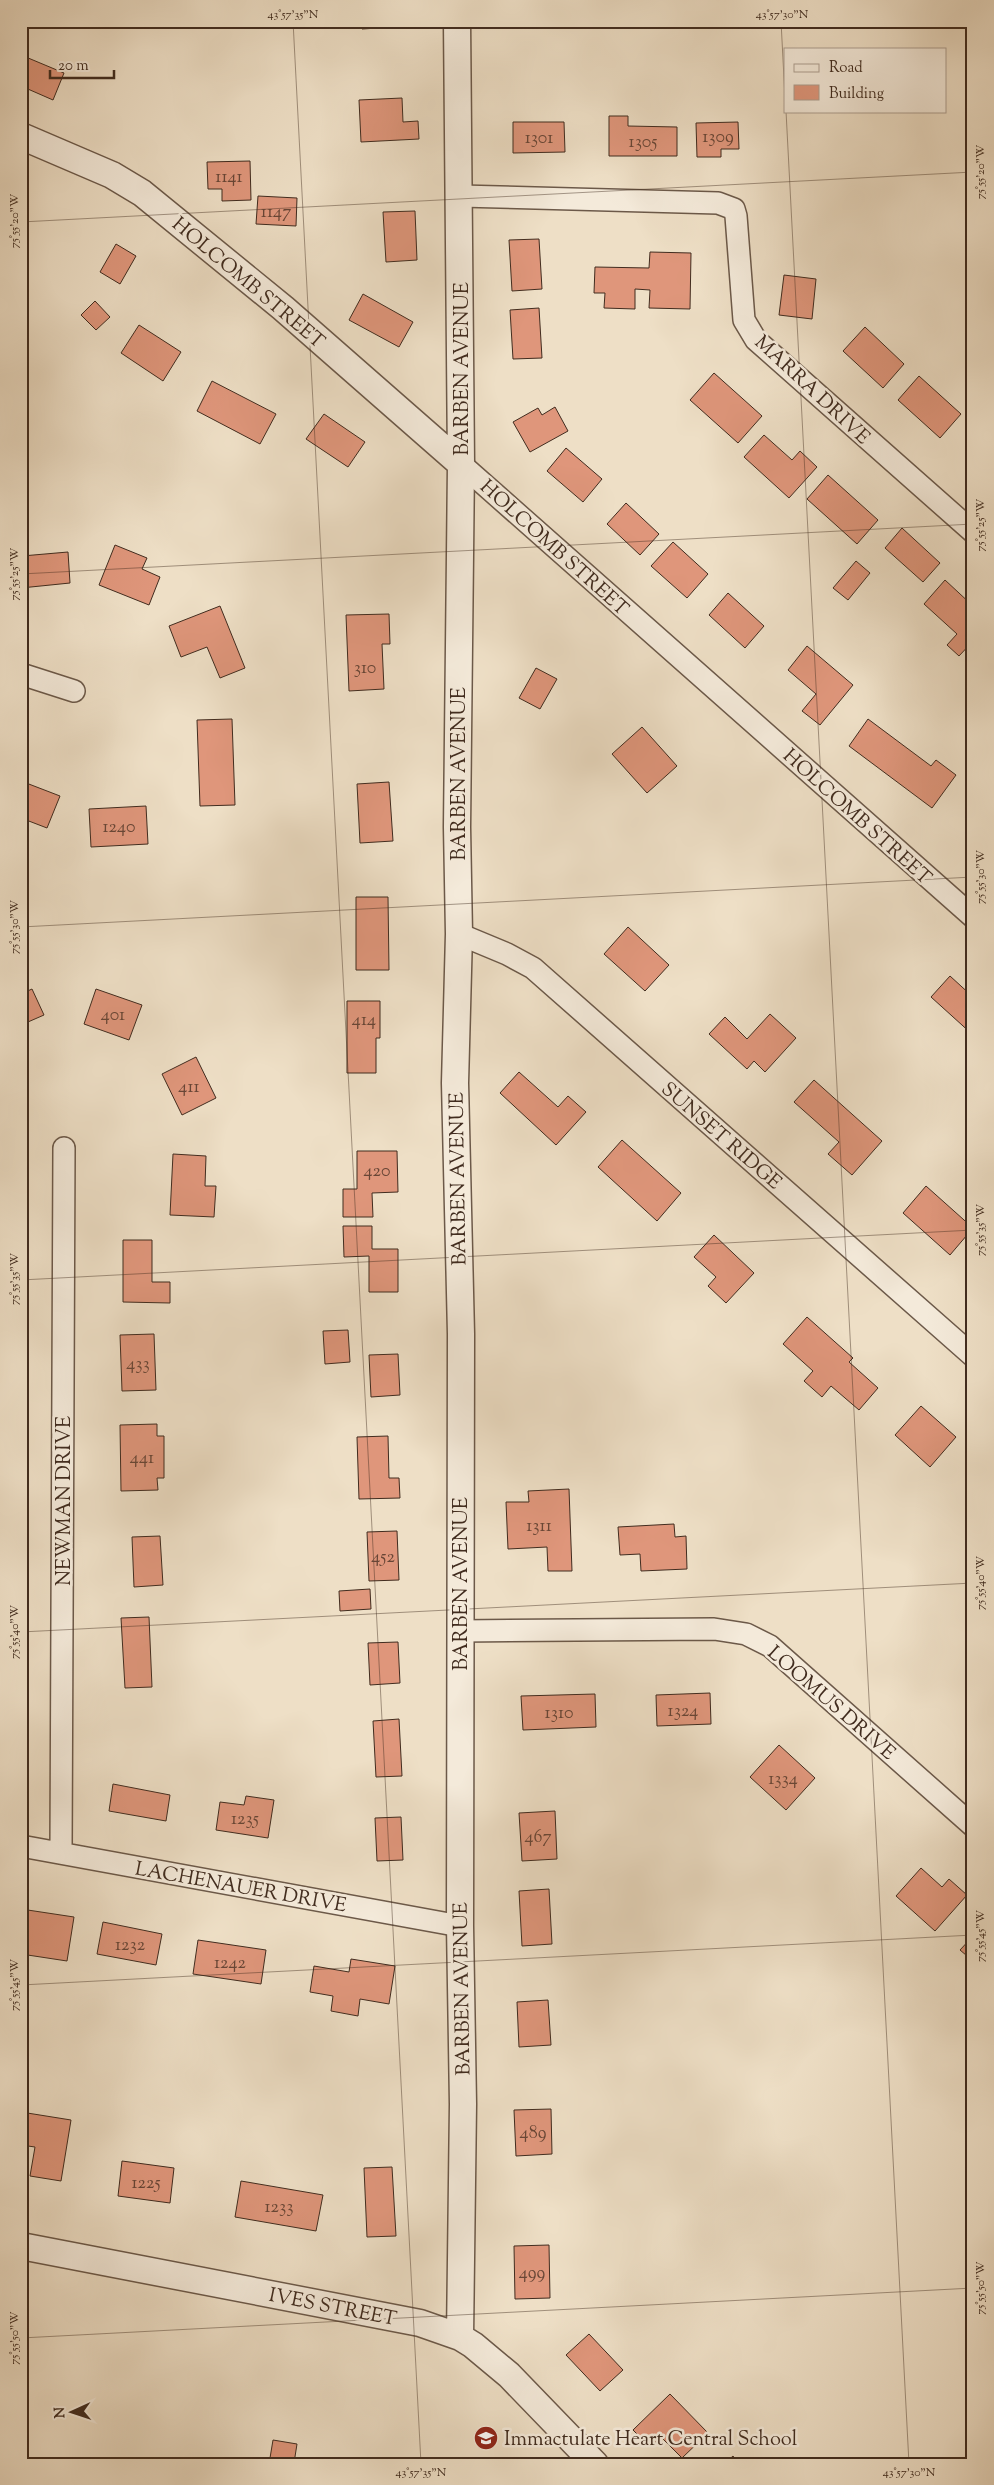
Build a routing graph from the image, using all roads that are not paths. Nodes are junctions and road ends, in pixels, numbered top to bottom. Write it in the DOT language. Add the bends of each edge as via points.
graph roads {
  1 [pos="457,21"];
  2 [pos="21,136"];
  3 [pos="460,196"];
  4 [pos="461,464"];
  5 [pos="973,532"];
  6 [pos="21,674"];
  7 [pos="74,691"];
  8 [pos="973,917"];
  9 [pos="459,934"];
  10 [pos="64,1148"];
  11 [pos="973,1356"];
  12 [pos="460,1631"];
  13 [pos="973,1826"];
  14 [pos="21,1846"];
  15 [pos="61,1853"];
  16 [pos="460,1926"];
  17 [pos="21,2246"];
  18 [pos="460,2336"];
  19 [pos="595,2464"];
  1 -- 3 [label="street, BARBEN AVENUE"];
  2 -- 4 [label="street, HOLCOMB STREET" via="112,175 142,193 283,308"];
  3 -- 4 [label="street, BARBEN AVENUE"];
  3 -- 5 [label="street, MARRA DRIVE" via="718,203 734,209 744,320 756,340"];
  4 -- 8 [label="street, HOLCOMB STREET"];
  4 -- 9 [label="street, BARBEN AVENUE"];
  6 -- 7 [label="street"];
  9 -- 11 [label="street, SUNSET RIDGE" via="533,968"];
  9 -- 12 [label="street, BARBEN AVENUE" via="455,1083 461,1334"];
  10 -- 15 [label="street, NEWMAN DRIVE"];
  12 -- 13 [label="street, LOOMUS DRIVE" via="714,1629 746,1634 770,1646"];
  12 -- 16 [label="street, BARBEN AVENUE"];
  14 -- 15 [label="street, LACHENAUER DRIVE"];
  15 -- 16 [label="street, LACHENAUER DRIVE"];
  16 -- 18 [label="street, BARBEN AVENUE" via="463,2104"];
  17 -- 18 [label="street, IVES STREET" via="420,2323"];
  18 -- 19 [label="street, IVES STREET" via="509,2375"];
}
